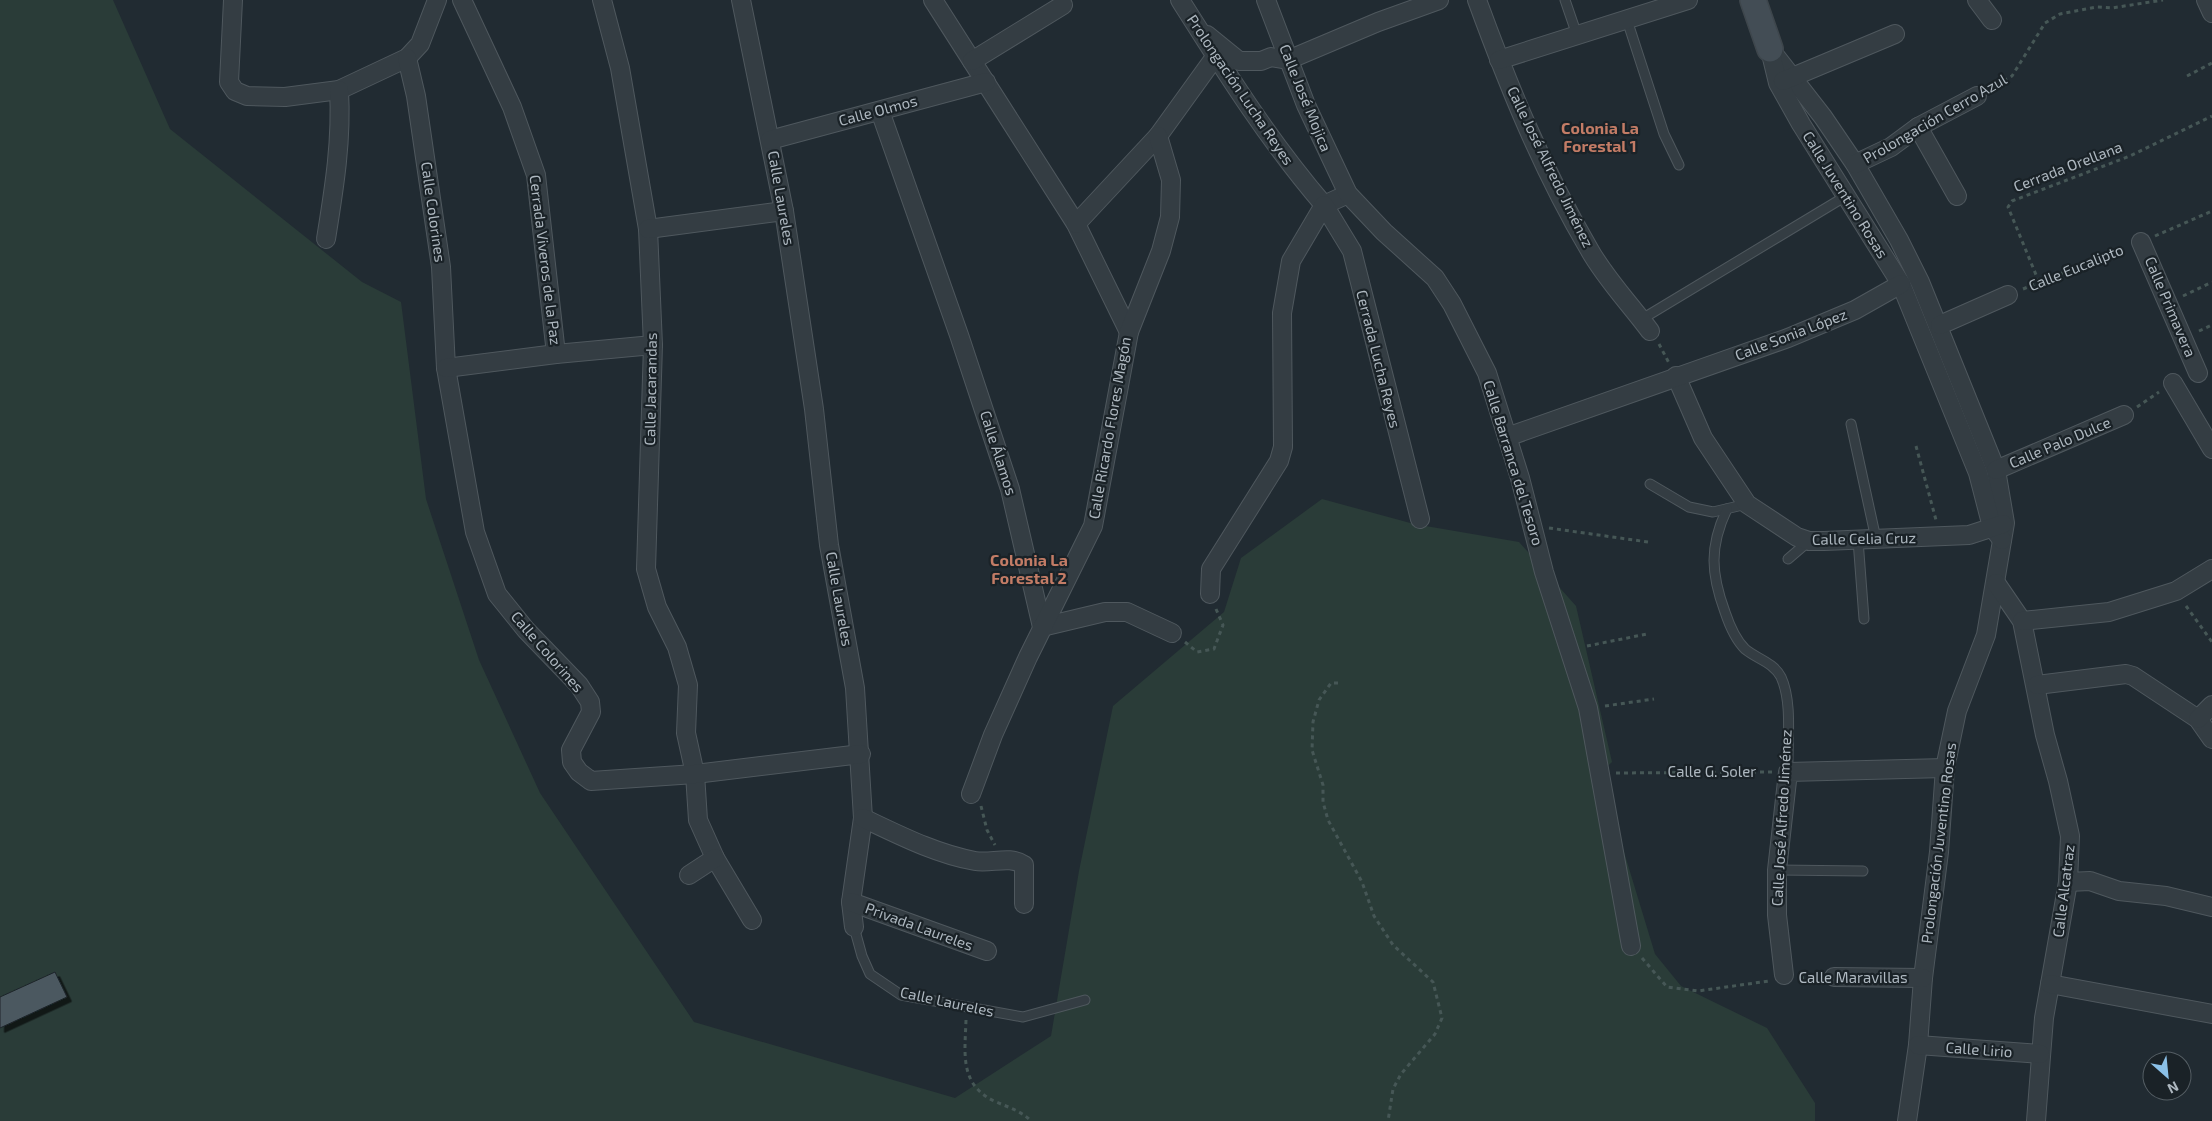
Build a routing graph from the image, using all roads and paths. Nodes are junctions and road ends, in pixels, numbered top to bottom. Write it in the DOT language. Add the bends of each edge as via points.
graph roads {
  1 [pos="233,0"];
  2 [pos="437,0"];
  3 [pos="462,0"];
  4 [pos="602,0"];
  5 [pos="740,0"];
  6 [pos="933,0"];
  7 [pos="1180,0"];
  8 [pos="1266,0"];
  9 [pos="1440,0"];
  10 [pos="1477,0"];
  11 [pos="1565,0"];
  12 [pos="1688,0"];
  13 [pos="1753,0"];
  14 [pos="1977,0"];
  15 [pos="2163,0"];
  16 [pos="2206,0"];
  17 [pos="1063,5"];
  18 [pos="2212,13"];
  19 [pos="1627,20"];
  20 [pos="1992,20"];
  21 [pos="1199,29"];
  22 [pos="1895,34"];
  23 [pos="1577,35"];
  24 [pos="1770,49"];
  25 [pos="1215,57"];
  26 [pos="407,58"];
  27 [pos="1288,60"];
  28 [pos="1499,60"];
  29 [pos="972,61"];
  30 [pos="2212,63"];
  31 [pos="2188,76"];
  32 [pos="1785,80"];
  33 [pos="986,82"];
  34 [pos="339,90"];
  35 [pos="1977,96"];
  36 [pos="880,111"];
  37 [pos="2212,116"];
  38 [pos="1918,127"];
  39 [pos="1158,136"];
  40 [pos="770,140"];
  41 [pos="1855,164"];
  42 [pos="1679,165"];
  43 [pos="1348,194"];
  44 [pos="1846,196"];
  45 [pos="1957,196"];
  46 [pos="1324,205"];
  47 [pos="784,211"];
  48 [pos="2212,211"];
  49 [pos="1076,224"];
  50 [pos="648,229"];
  51 [pos="326,239"];
  52 [pos="2141,242"];
  53 [pos="2039,282"];
  54 [pos="2212,282"];
  55 [pos="1901,284"];
  56 [pos="2008,295"];
  57 [pos="2168,303"];
  58 [pos="1646,325"];
  59 [pos="1940,325"];
  60 [pos="1129,332"];
  61 [pos="1924,340"];
  62 [pos="654,345"];
  63 [pos="556,354"];
  64 [pos="446,368"];
  65 [pos="2198,373"];
  66 [pos="1676,376"];
  67 [pos="2173,383"];
  68 [pos="2124,415"];
  69 [pos="1851,424"];
  70 [pos="1507,437"];
  71 [pos="1916,446"];
  72 [pos="2212,448"];
  73 [pos="1996,470"];
  74 [pos="1650,484"];
  75 [pos="1747,504"];
  76 [pos="1727,509"];
  77 [pos="1420,518"];
  78 [pos="1534,526"];
  79 [pos="2000,530"];
  80 [pos="1941,538"];
  81 [pos="1876,539"];
  82 [pos="1858,540"];
  83 [pos="1809,541"];
  84 [pos="1648,542"];
  85 [pos="1788,559"];
  86 [pos="2212,569"];
  87 [pos="1996,582"];
  88 [pos="2176,591"];
  89 [pos="1210,594"];
  90 [pos="1864,619"];
  91 [pos="2022,622"];
  92 [pos="1042,627"];
  93 [pos="1172,633"];
  94 [pos="1647,634"];
  95 [pos="2212,642"];
  96 [pos="1570,650"];
  97 [pos="1338,683"];
  98 [pos="2037,685"];
  99 [pos="1654,699"];
  100 [pos="2212,705"];
  101 [pos="1588,708"];
  102 [pos="2198,720"];
  103 [pos="2212,739"];
  104 [pos="861,754"];
  105 [pos="1945,768"];
  106 [pos="1788,772"];
  107 [pos="1600,773"];
  108 [pos="695,774"];
  109 [pos="976,801"];
  110 [pos="863,818"];
  111 [pos="715,858"];
  112 [pos="1003,861"];
  113 [pos="1777,870"];
  114 [pos="1863,871"];
  115 [pos="689,875"];
  116 [pos="2068,882"];
  117 [pos="851,902"];
  118 [pos="1024,904"];
  119 [pos="2212,907"];
  120 [pos="752,920"];
  121 [pos="854,927"];
  122 [pos="1631,946"];
  123 [pos="987,951"];
  124 [pos="1784,975"];
  125 [pos="1834,977"];
  126 [pos="1923,978"];
  127 [pos="2050,984"];
  128 [pos="1085,1000"];
  129 [pos="967,1007"];
  130 [pos="2212,1014"];
  131 [pos="1918,1045"];
  132 [pos="2040,1054"];
  133 [pos="1031,1121"];
  134 [pos="1388,1121"];
  135 [pos="1907,1121"];
  136 [pos="2036,1121"];
  1 -- 34 [label="street" via="229,82 236,91 247,96 285,97"];
  2 -- 26 [label="street" via="420,44"];
  3 -- 63 [label="street, Cerrada Viveros de la Paz" via="512,107 536,175"];
  4 -- 50 [label="street, Calle Jacarandas" via="620,68"];
  5 -- 40 [label="street, Calle Laureles"];
  6 -- 29 [label="street, Calle Ricardo Flores Magón"];
  7 -- 21 [label="street, Prolongación Lucha Reyes"];
  8 -- 27 [label="street, Calle José Mojica"];
  9 -- 27 [label="street"];
  10 -- 28 [label="street, Calle José Alfredo Jiménez"];
  11 -- 23 [label="lane"];
  12 -- 19 [label="street"];
  13 -- 24 [label="street, Calle Juventino Rosas"];
  14 -- 20 [label="street"];
  15 -- 35 [label="path, Prolongación Cerro Azul" via="2060,14 2044,23 2012,76"];
  16 -- 18 [label="street"];
  17 -- 29 [label="street"];
  19 -- 23 [label="street"];
  19 -- 42 [label="lane" via="1664,134"];
  21 -- 25 [label="street, Prolongación Lucha Reyes"];
  21 -- 27 [label="street" via="1239,61"];
  22 -- 32 [label="street"];
  23 -- 28 [label="street"];
  24 -- 32 [label="street, Calle Juventino Rosas"];
  25 -- 39 [label="street"];
  25 -- 46 [label="street, Prolongación Lucha Reyes" via="1289,164"];
  26 -- 34 [label="street"];
  26 -- 64 [label="street, Calle Colorines" via="416,96 441,267"];
  27 -- 43 [label="street, Calle José Mojica"];
  28 -- 58 [label="street, Calle José Alfredo Jiménez" via="1552,178 1589,250"];
  29 -- 33 [label="street, Calle Ricardo Flores Magón"];
  30 -- 31 [label="path"];
  32 -- 41 [label="street, Calle Juventino Rosas"];
  32 -- 44 [label="street, Calle Juventino Rosas"];
  33 -- 36 [label="street, Calle Olmos"];
  33 -- 49 [label="street, Calle Ricardo Flores Magón"];
  34 -- 51 [label="street" via="341,120 337,173"];
  35 -- 38 [label="street, Prolongación Cerro Azul"];
  36 -- 40 [label="street, Calle Olmos"];
  36 -- 92 [label="street, Calle Álamos" via="1010,489"];
  37 -- 53 [label="path, Cerrada Orellana" via="2130,156 2012,201 2008,207"];
  38 -- 41 [label="street, Prolongación Cerro Azul" via="1890,148"];
  38 -- 45 [label="street"];
  39 -- 49 [label="street"];
  39 -- 60 [label="street" via="1171,180 1170,217 1161,251"];
  40 -- 47 [label="street, Calle Laureles"];
  41 -- 59 [label="street, Calle Juventino Rosas" via="1899,240"];
  43 -- 46 [label="street"];
  43 -- 70 [label="street, Calle Barranca del Tesoro" via="1435,278 1452,304 1486,374"];
  44 -- 55 [label="street, Calle Juventino Rosas"];
  44 -- 58 [label="lane"];
  46 -- 77 [label="street, Cerrada Lucha Reyes" via="1352,251"];
  46 -- 89 [label="street" via="1291,261 1282,313 1283,447 1279,461 1211,569"];
  47 -- 50 [label="street"];
  47 -- 104 [label="street, Calle Laureles" via="814,409 829,544 855,688"];
  48 -- 52 [label="path, Calle Eucalipto"];
  49 -- 60 [label="street, Calle Ricardo Flores Magón"];
  50 -- 62 [label="street, Calle Jacarandas"];
  52 -- 53 [label="path, Calle Eucalipto"];
  52 -- 57 [label="street, Calle Primavera"];
  53 -- 56 [label="path, Calle Eucalipto"];
  54 -- 57 [label="path"];
  55 -- 61 [label="street, Calle Juventino Rosas"];
  55 -- 66 [label="street, Calle Sonia López" via="1856,310 1814,328"];
  56 -- 59 [label="street"];
  57 -- 65 [label="street, Calle Primavera"];
  58 -- 66 [label="path"];
  59 -- 73 [label="street, Prolongación Juventino Rosas"];
  60 -- 92 [label="street, Calle Ricardo Flores Magón" via="1092,526"];
  61 -- 79 [label="street, Prolongación Juventino Rosas"];
  62 -- 63 [label="street"];
  62 -- 108 [label="street, Calle Jacarandas" via="646,568 650,589 685,668 688,685 686,733"];
  63 -- 64 [label="street"];
  64 -- 108 [label="street, Calle Colorines" via="475,532 490,579 497,594 526,630 579,685 590,702 590,712 571,750 572,762 591,781"];
  66 -- 70 [label="street, Calle Sonia López"];
  66 -- 75 [label="street" via="1703,438"];
  67 -- 72 [label="street"];
  68 -- 73 [label="street, Calle Palo Dulce"];
  69 -- 81 [label="lane"];
  70 -- 78 [label="street, Calle Barranca del Tesoro"];
  71 -- 80 [label="path"];
  73 -- 79 [label="street, Prolongación Juventino Rosas"];
  74 -- 76 [label="lane" via="1689,507 1713,512"];
  75 -- 76 [label="lane"];
  75 -- 83 [label="street, Calle Celia Cruz" via="1797,537"];
  76 -- 106 [label="lane, Calle José Alfredo Jiménez" via="1715,544 1714,576 1730,625 1744,648 1774,667 1781,677 1788,699"];
  78 -- 84 [label="path"];
  78 -- 96 [label="street, Calle Barranca del Tesoro" via="1544,572"];
  79 -- 80 [label="street, Calle Celia Cruz"];
  79 -- 87 [label="street, Prolongación Juventino Rosas"];
  80 -- 81 [label="street, Calle Celia Cruz"];
  81 -- 82 [label="street, Calle Celia Cruz"];
  82 -- 83 [label="street, Calle Celia Cruz"];
  82 -- 90 [label="lane"];
  83 -- 85 [label="lane"];
  86 -- 88 [label="street"];
  87 -- 91 [label="street, Calle Alcatraz"];
  87 -- 105 [label="street, Prolongación Juventino Rosas" via="1986,635 1957,710"];
  88 -- 91 [label="street" via="2109,612"];
  88 -- 95 [label="path"];
  89 -- 93 [label="path" via="1223,625 1214,649 1197,652"];
  91 -- 98 [label="street, Calle Alcatraz"];
  92 -- 93 [label="street" via="1105,612 1127,612"];
  92 -- 109 [label="street" via="993,735"];
  94 -- 96 [label="path"];
  96 -- 101 [label="street, Calle Barranca del Tesoro"];
  97 -- 134 [label="path" via="1331,683 1319,700 1313,722 1312,750 1323,785 1328,820 1362,882 1374,916 1393,945 1433,982 1442,1018 1435,1034 1396,1081"];
  98 -- 102 [label="street" via="2126,674 2140,678"];
  98 -- 116 [label="street, Calle Alcatraz" via="2045,735 2070,836"];
  99 -- 101 [label="path"];
  100 -- 102 [label="street"];
  101 -- 107 [label="street, Calle Barranca del Tesoro"];
  102 -- 103 [label="street"];
  104 -- 108 [label="street, Calle Colorines"];
  104 -- 110 [label="street, Calle Laureles"];
  105 -- 106 [label="street"];
  105 -- 126 [label="street, Prolongación Juventino Rosas" via="1939,852"];
  106 -- 107 [label="path, Calle G. Soler"];
  106 -- 113 [label="street, Calle José Alfredo Jiménez"];
  107 -- 122 [label="street, Calle Barranca del Tesoro"];
  108 -- 111 [label="street, Calle Jacarandas" via="698,820"];
  109 -- 112 [label="path"];
  110 -- 112 [label="street" via="914,842 976,862"];
  110 -- 117 [label="street, Calle Laureles"];
  111 -- 115 [label="street"];
  111 -- 120 [label="street, Calle Jacarandas"];
  112 -- 118 [label="street" via="1018,861 1024,865"];
  113 -- 114 [label="lane"];
  113 -- 124 [label="street, Calle José Alfredo Jiménez" via="1777,916"];
  116 -- 119 [label="street" via="2090,881 2119,891 2166,896"];
  116 -- 127 [label="street, Calle Alcatraz"];
  117 -- 121 [label="street, Calle Laureles"];
  117 -- 123 [label="street, Privada Laureles"];
  121 -- 129 [label="lane, Calle Laureles" via="870,974 901,995"];
  122 -- 124 [label="path" via="1667,987 1698,991 1777,980"];
  124 -- 125 [label="path, Calle Maravillas" via="1789,979"];
  125 -- 126 [label="street, Calle Maravillas"];
  126 -- 131 [label="street, Prolongación Juventino Rosas"];
  127 -- 130 [label="street"];
  127 -- 132 [label="street, Calle Alcatraz"];
  128 -- 129 [label="lane, Calle Laureles" via="1023,1017"];
  129 -- 133 [label="path" via="967,1073 974,1088"];
  131 -- 132 [label="street, Calle Lirio"];
  131 -- 135 [label="street, Prolongación Juventino Rosas"];
  132 -- 136 [label="street, Calle Alcatraz"];
}
